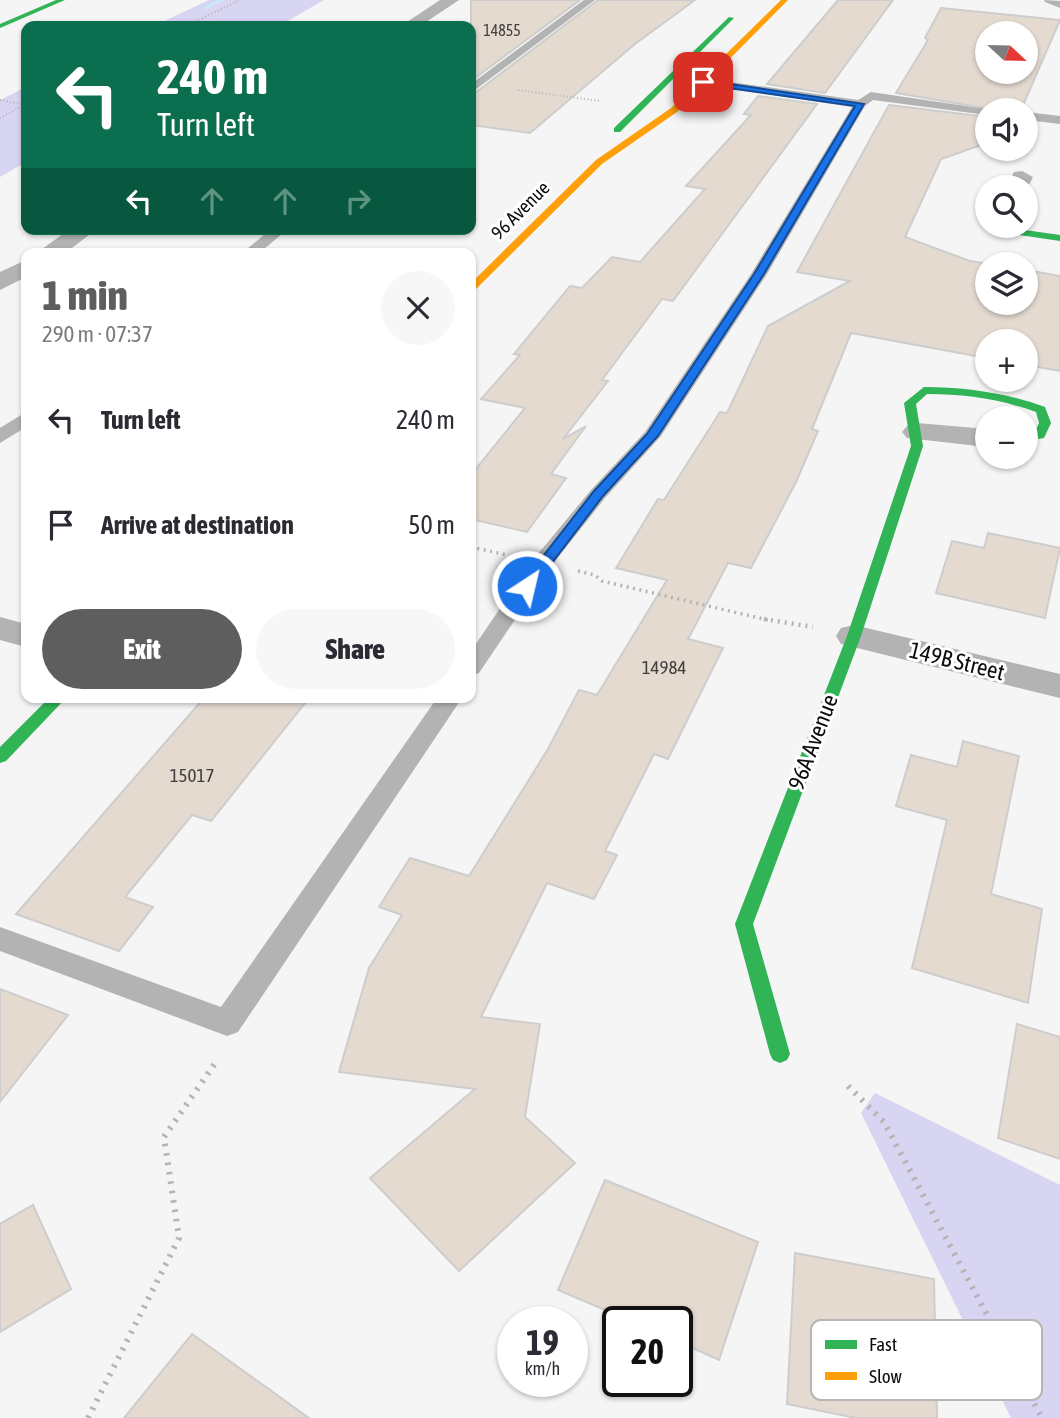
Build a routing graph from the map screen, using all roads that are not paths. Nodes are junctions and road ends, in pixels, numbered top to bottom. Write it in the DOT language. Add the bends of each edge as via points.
graph roads {
  1 [pos="62,0"];
  2 [pos="451,0"];
  3 [pos="590,0"];
  4 [pos="785,0"];
  5 [pos="1049,0"];
  6 [pos="1060,5"];
  7 [pos="741,9"];
  8 [pos="417,21"];
  9 [pos="0,26"];
  10 [pos="703,82"];
  11 [pos="476,85"];
  12 [pos="860,104"];
  13 [pos="975,109"];
  14 [pos="1038,117"];
  15 [pos="1060,120"];
  16 [pos="599,162"];
  17 [pos="77,235"];
  18 [pos="273,235"];
  19 [pos="1038,235"];
  20 [pos="1060,238"];
  21 [pos="56,248"];
  22 [pos="256,248"];
  23 [pos="21,270"];
  24 [pos="0,283"];
  25 [pos="476,283"];
  26 [pos="1031,406"];
  27 [pos="1038,409"];
  28 [pos="21,422"];
  29 [pos="917,432"];
  30 [pos="1038,435"];
  31 [pos="0,437"];
  32 [pos="975,437"];
  33 [pos="0,628"];
  34 [pos="21,634"];
  35 [pos="854,636"];
  36 [pos="476,661"];
  37 [pos="1060,686"];
  38 [pos="53,703"];
  39 [pos="447,703"];
  40 [pos="0,757"];
  41 [pos="0,939"];
  42 [pos="780,1054"];
  1 -- 9 [label="main road"];
  2 -- 8 [label="street"];
  3 -- 11 [label="lane"];
  4 -- 10 [label="main road, 96 Avenue"];
  5 -- 6 [label="lane"];
  7 -- 16 [label="main road, 96 Avenue" via="623,121"];
  10 -- 12 [label="lane"];
  10 -- 16 [label="main road, 96 Avenue" via="674,110"];
  12 -- 13 [label="lane" via="870,96"];
  12 -- 36 [label="lane" via="759,274 652,436 541,565"];
  14 -- 15 [label="lane"];
  16 -- 25 [label="main road, 96 Avenue"];
  17 -- 21 [label="street"];
  18 -- 22 [label="lane"];
  19 -- 20 [label="main road"];
  23 -- 24 [label="street"];
  26 -- 29 [label="main road, 96A Avenue" via="949,389 924,390 910,403 909,416"];
  27 -- 30 [label="main road, 96A Avenue" via="1045,424"];
  28 -- 31 [label="lane"];
  29 -- 32 [label="street"];
  29 -- 35 [label="main road, 96A Avenue" via="918,446"];
  33 -- 34 [label="street"];
  35 -- 37 [label="street, 149B Street"];
  35 -- 42 [label="main road, 96A Avenue" via="744,924"];
  38 -- 40 [label="main road"];
  39 -- 41 [label="lane" via="227,1023"];
}
